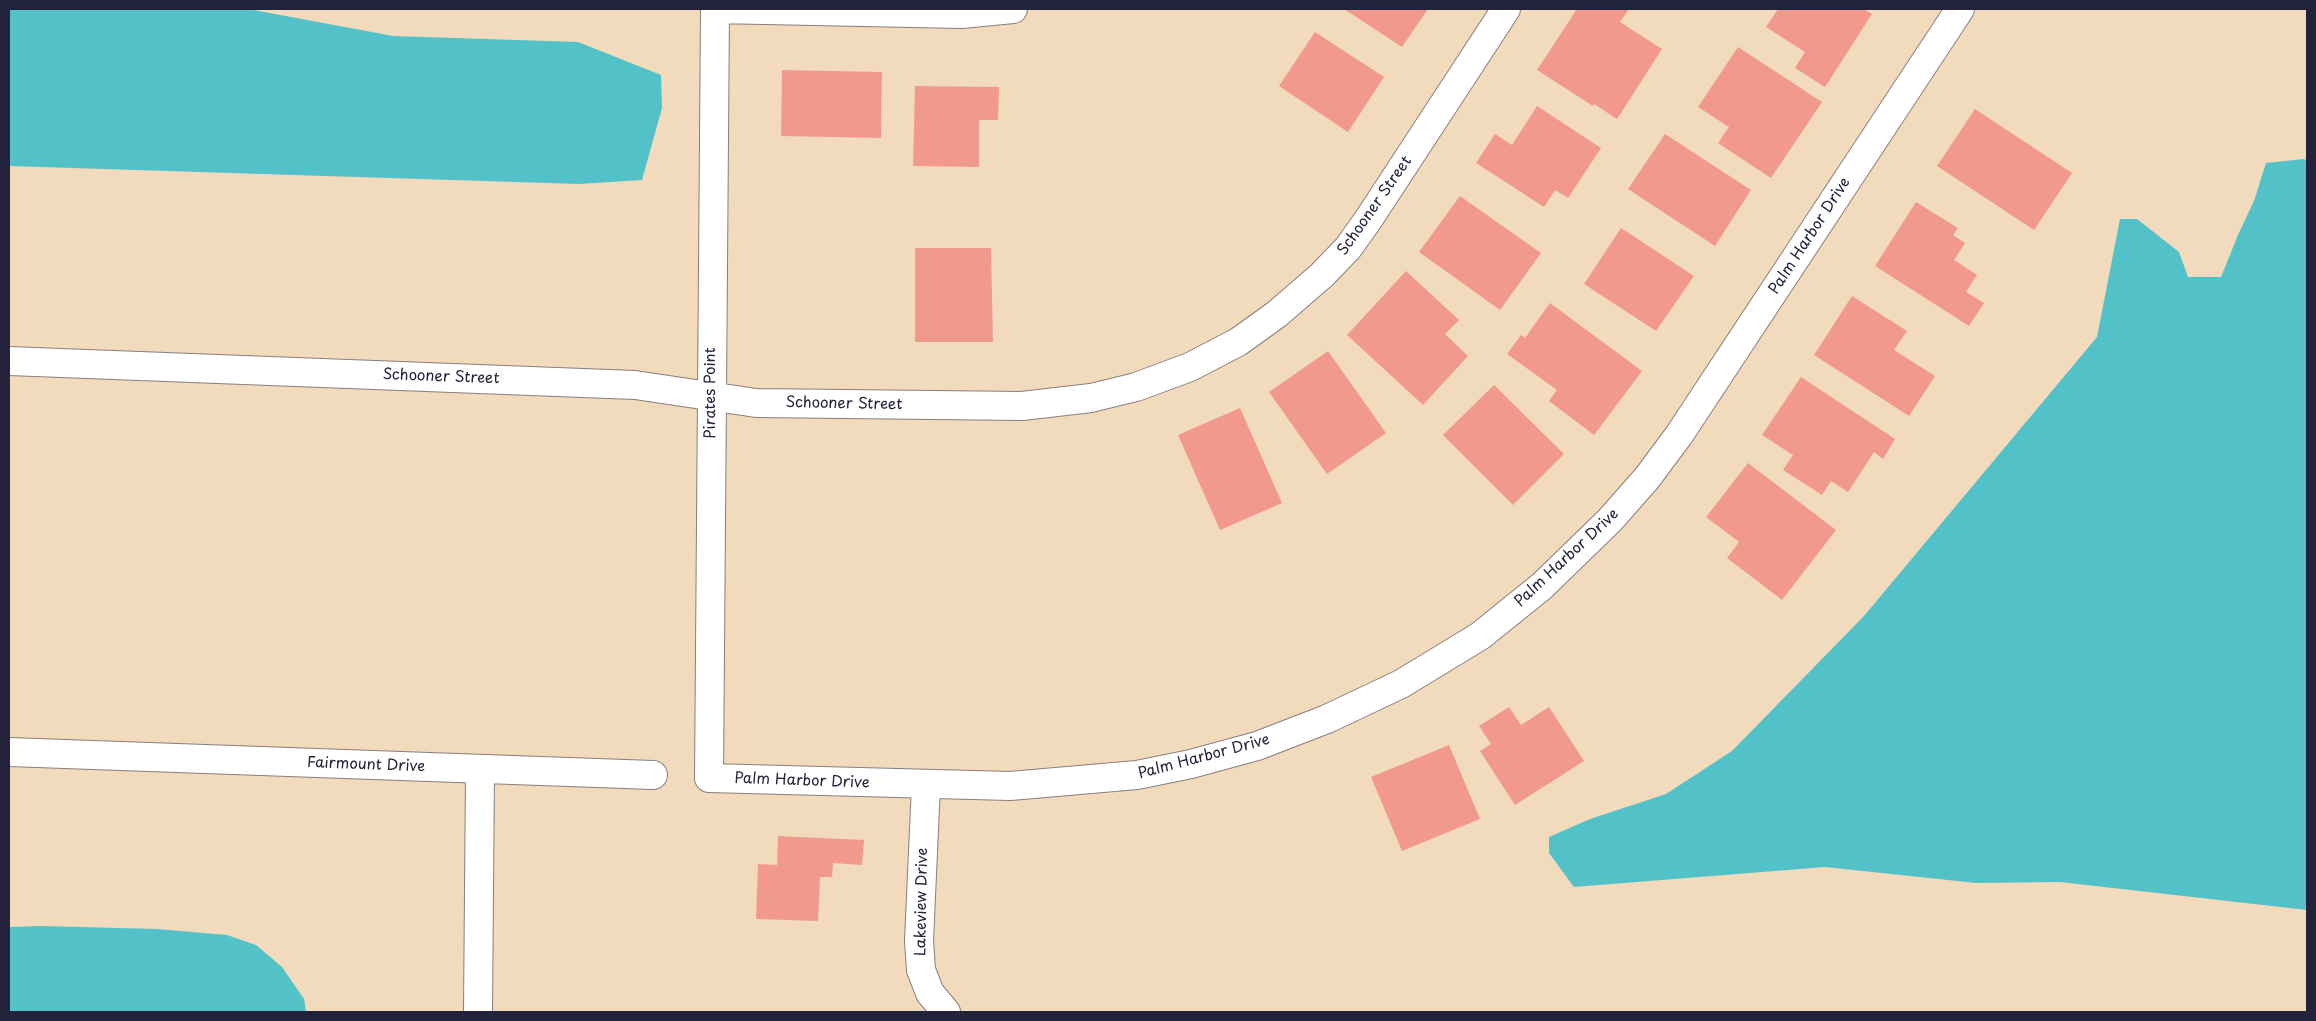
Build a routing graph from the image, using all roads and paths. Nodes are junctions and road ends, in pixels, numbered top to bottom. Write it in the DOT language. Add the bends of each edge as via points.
graph roads {
  1 [pos="715,9"];
  2 [pos="1013,9"];
  3 [pos="1506,9"];
  4 [pos="1960,9"];
  5 [pos="9,361"];
  6 [pos="711,396"];
  7 [pos="9,752"];
  8 [pos="480,769"];
  9 [pos="653,775"];
  10 [pos="709,778"];
  11 [pos="926,785"];
  12 [pos="478,1012"];
  13 [pos="946,1012"];
  1 -- 2 [label="street" via="962,14"];
  1 -- 6 [label="street, Pirates Point"];
  3 -- 6 [label="street, Schooner Street" via="1348,248 1277,314 1238,342 1190,367 1091,398 1022,406 756,402"];
  4 -- 11 [label="street, Palm Harbor Drive" via="1685,426 1647,478 1610,520 1542,586 1480,636 1401,684 1327,719 1257,746 1191,764 1081,782 1010,786"];
  5 -- 6 [label="street, Schooner Street" via="636,385"];
  6 -- 10 [label="street, Pirates Point"];
  7 -- 8 [label="street, Fairmount Drive"];
  8 -- 9 [label="street"];
  8 -- 12 [label="street"];
  10 -- 11 [label="street, Palm Harbor Drive"];
  11 -- 13 [label="street, Lakeview Drive" via="919,941 922,970 930,993"];
}
